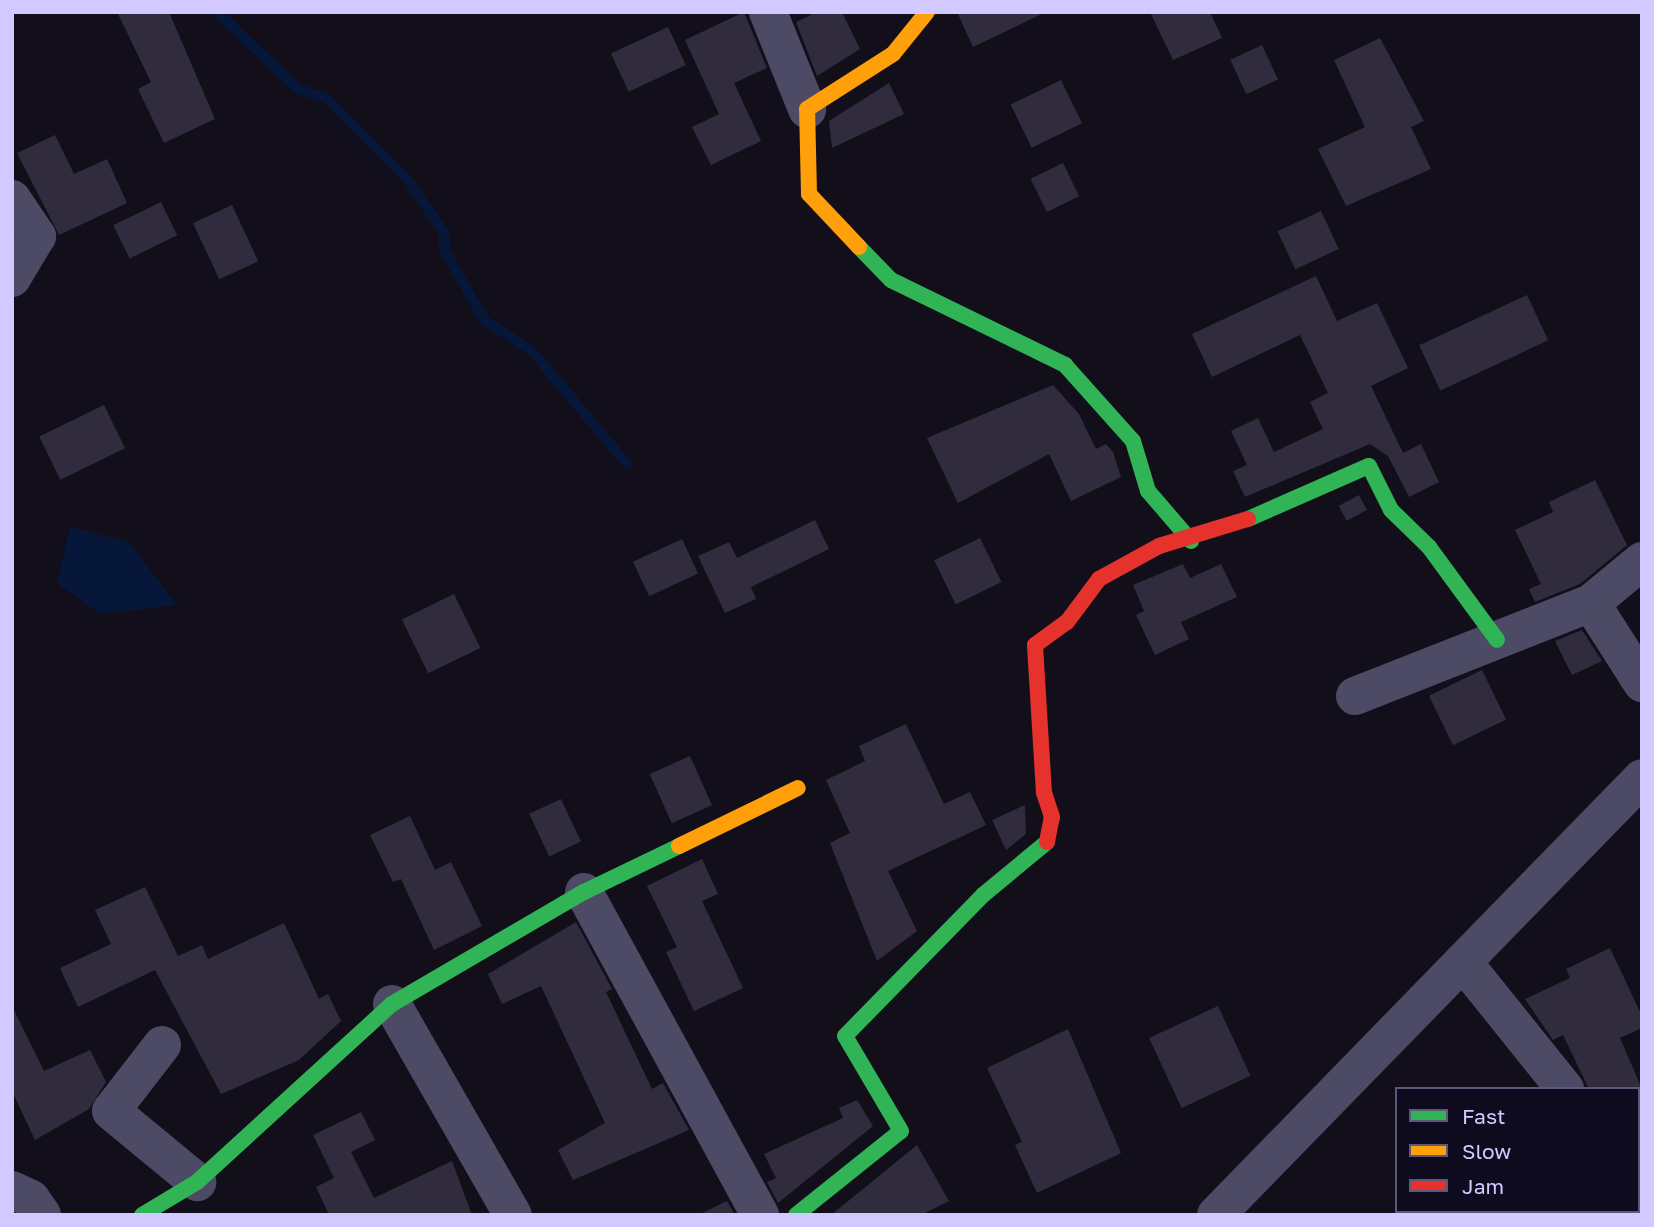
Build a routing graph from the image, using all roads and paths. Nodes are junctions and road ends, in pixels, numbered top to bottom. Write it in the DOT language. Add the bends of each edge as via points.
graph roads {
  1 [pos="768,12"];
  2 [pos="927,12"];
  3 [pos="807,109"];
  4 [pos="12,199"];
  5 [pos="12,278"];
  6 [pos="1191,541"];
  7 [pos="1642,561"];
  8 [pos="1591,603"];
  9 [pos="1497,640"];
  10 [pos="1642,683"];
  11 [pos="1355,696"];
  12 [pos="1642,778"];
  13 [pos="799,788"];
  14 [pos="584,892"];
  15 [pos="1463,962"];
  16 [pos="392,1004"];
  17 [pos="162,1045"];
  18 [pos="1563,1087"];
  19 [pos="197,1182"];
  20 [pos="12,1190"];
  21 [pos="43,1215"];
  22 [pos="142,1215"];
  23 [pos="513,1215"];
  24 [pos="760,1215"];
  25 [pos="796,1215"];
  26 [pos="1216,1215"];
  1 -- 3 [label="street"];
  2 -- 3 [label="street" via="893,54"];
  3 -- 6 [label="street" via="809,194 891,280 1010,333 1065,365 1133,442 1148,491"];
  4 -- 5 [label="street" via="37,236"];
  6 -- 9 [label="street" via="1369,466 1391,510 1429,547"];
  6 -- 25 [label="street" via="1159,546 1099,579 1067,622 1035,645 1044,793 1052,817 1046,846 983,895 845,1036 901,1131"];
  7 -- 8 [label="street"];
  8 -- 9 [label="street"];
  8 -- 10 [label="street"];
  9 -- 11 [label="street"];
  12 -- 15 [label="street"];
  13 -- 14 [label="street"];
  14 -- 16 [label="street"];
  14 -- 24 [label="street"];
  15 -- 18 [label="street"];
  15 -- 26 [label="street"];
  16 -- 19 [label="street"];
  16 -- 23 [label="street"];
  17 -- 19 [label="street" via="111,1111"];
  19 -- 22 [label="street"];
  20 -- 21 [label="street" via="32,1199"];
}
